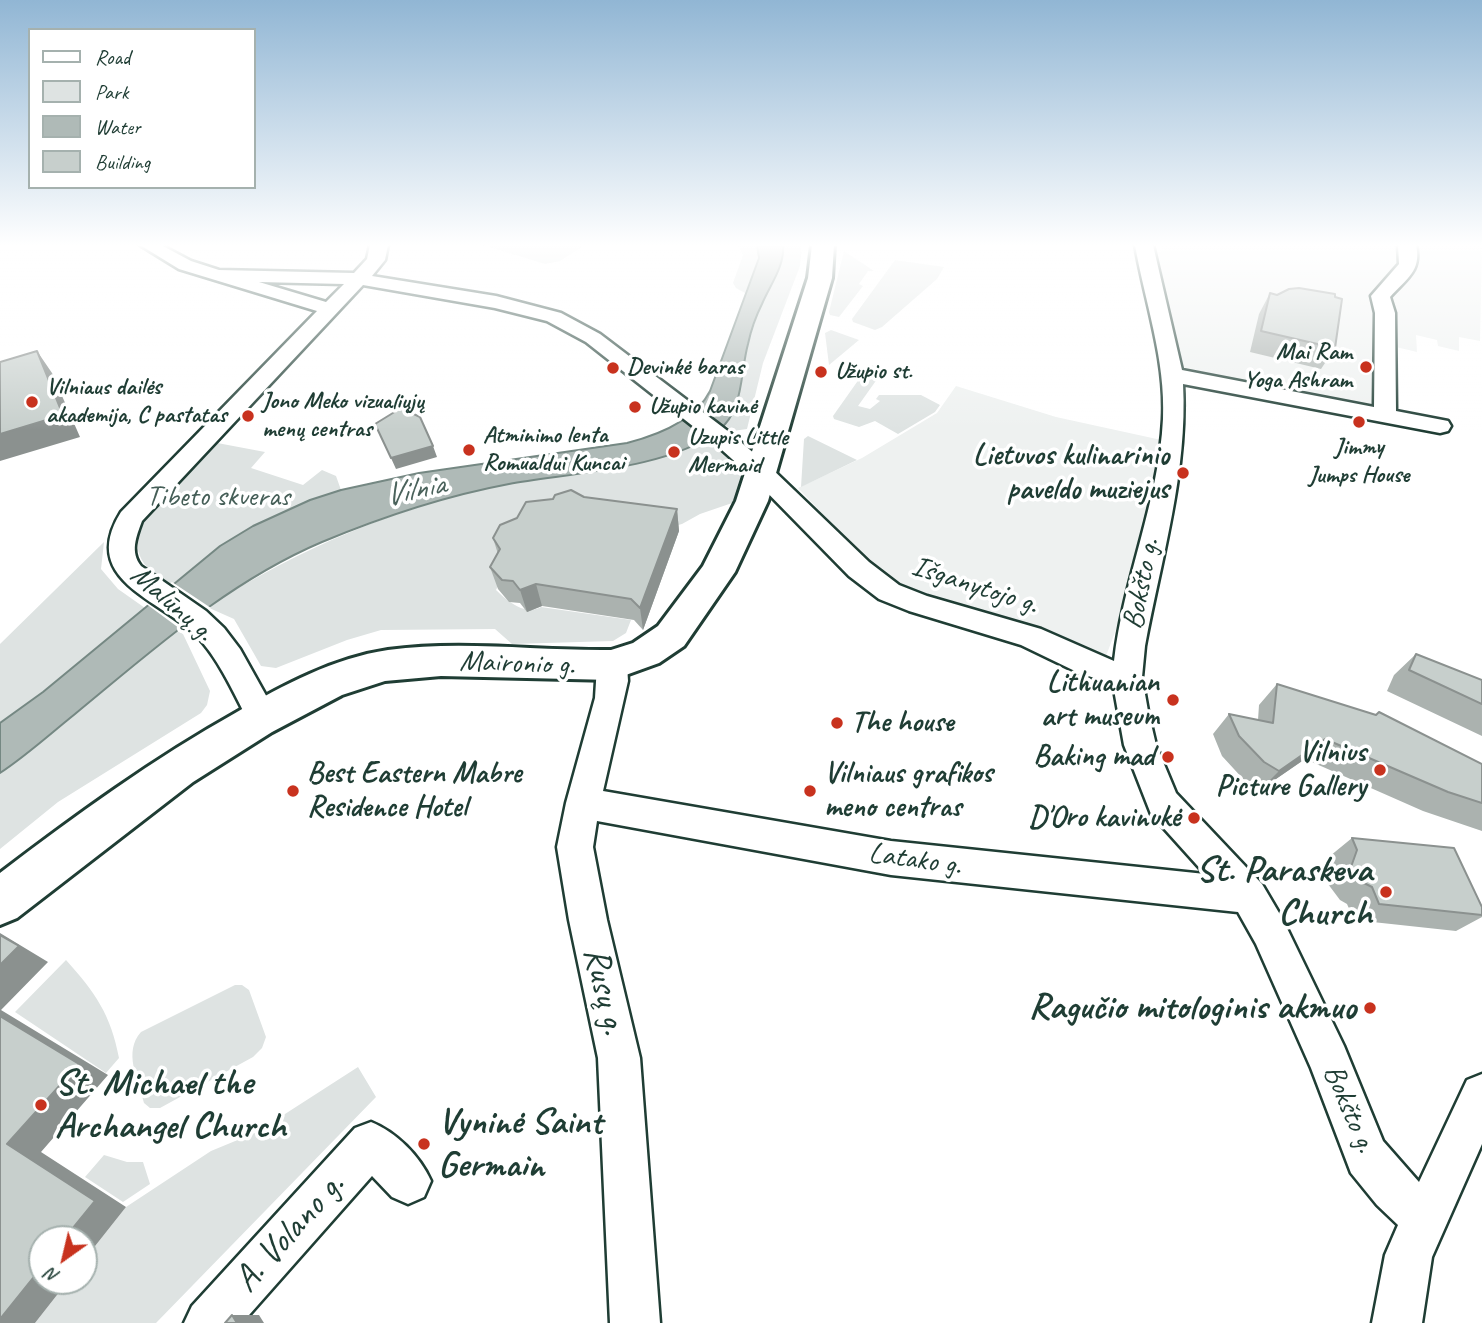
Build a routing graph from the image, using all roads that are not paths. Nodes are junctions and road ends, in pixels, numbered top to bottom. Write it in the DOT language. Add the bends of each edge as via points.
graph roads {
  1 [pos="321,307"];
  2 [pos="330,307"];
  3 [pos="514,307"];
  4 [pos="811,307"];
  5 [pos="1157,307"];
  6 [pos="1383,307"];
  7 [pos="328,309"];
  8 [pos="1172,375"];
  9 [pos="1385,416"];
  10 [pos="1440,426"];
  11 [pos="760,471"];
  12 [pos="612,665"];
  13 [pos="1127,677"];
  14 [pos="262,716"];
  15 [pos="583,803"];
  16 [pos="1249,896"];
  17 [pos="0,902"];
  18 [pos="1482,1095"];
  19 [pos="408,1181"];
  20 [pos="1424,1218"];
  21 [pos="209,1323"];
  22 [pos="635,1323"];
  23 [pos="1397,1323"];
  1 -- 7 [label="street"];
  2 -- 7 [label="street, Malūnų g."];
  3 -- 11 [label="street, Išganytojo g." via="554,317 593,338"];
  4 -- 11 [label="main road, Maironio g."];
  5 -- 8 [label="street, Bokšto g."];
  6 -- 9 [label="street"];
  7 -- 14 [label="street, Malūnų g." via="130,518 122,540 126,565 137,578 200,621 229,658"];
  8 -- 9 [label="street"];
  8 -- 13 [label="street, Bokšto g." via="1170,456"];
  9 -- 10 [label="street"];
  11 -- 12 [label="main road, Maironio g." via="743,523 685,619 653,649"];
  11 -- 13 [label="street, Išganytojo g." via="859,569 889,592 1031,637"];
  12 -- 14 [label="main road, Maironio g." via="456,662 387,666 314,689"];
  12 -- 15 [label="street, Rusų g." via="614,681"];
  13 -- 16 [label="street, Bokšto g." via="1140,745 1163,803"];
  14 -- 17 [label="main road, Maironio g." via="141,794"];
  15 -- 16 [label="street, Latako g." via="891,858"];
  15 -- 22 [label="street, Rusų g." via="575,847 619,1058"];
  16 -- 20 [label="street, Bokšto g." via="1329,1062 1367,1157"];
  18 -- 20 [label="street"];
  19 -- 21 [label="street, A. Volano g." via="371,1144"];
  20 -- 23 [label="street" via="1409,1255"];
}
